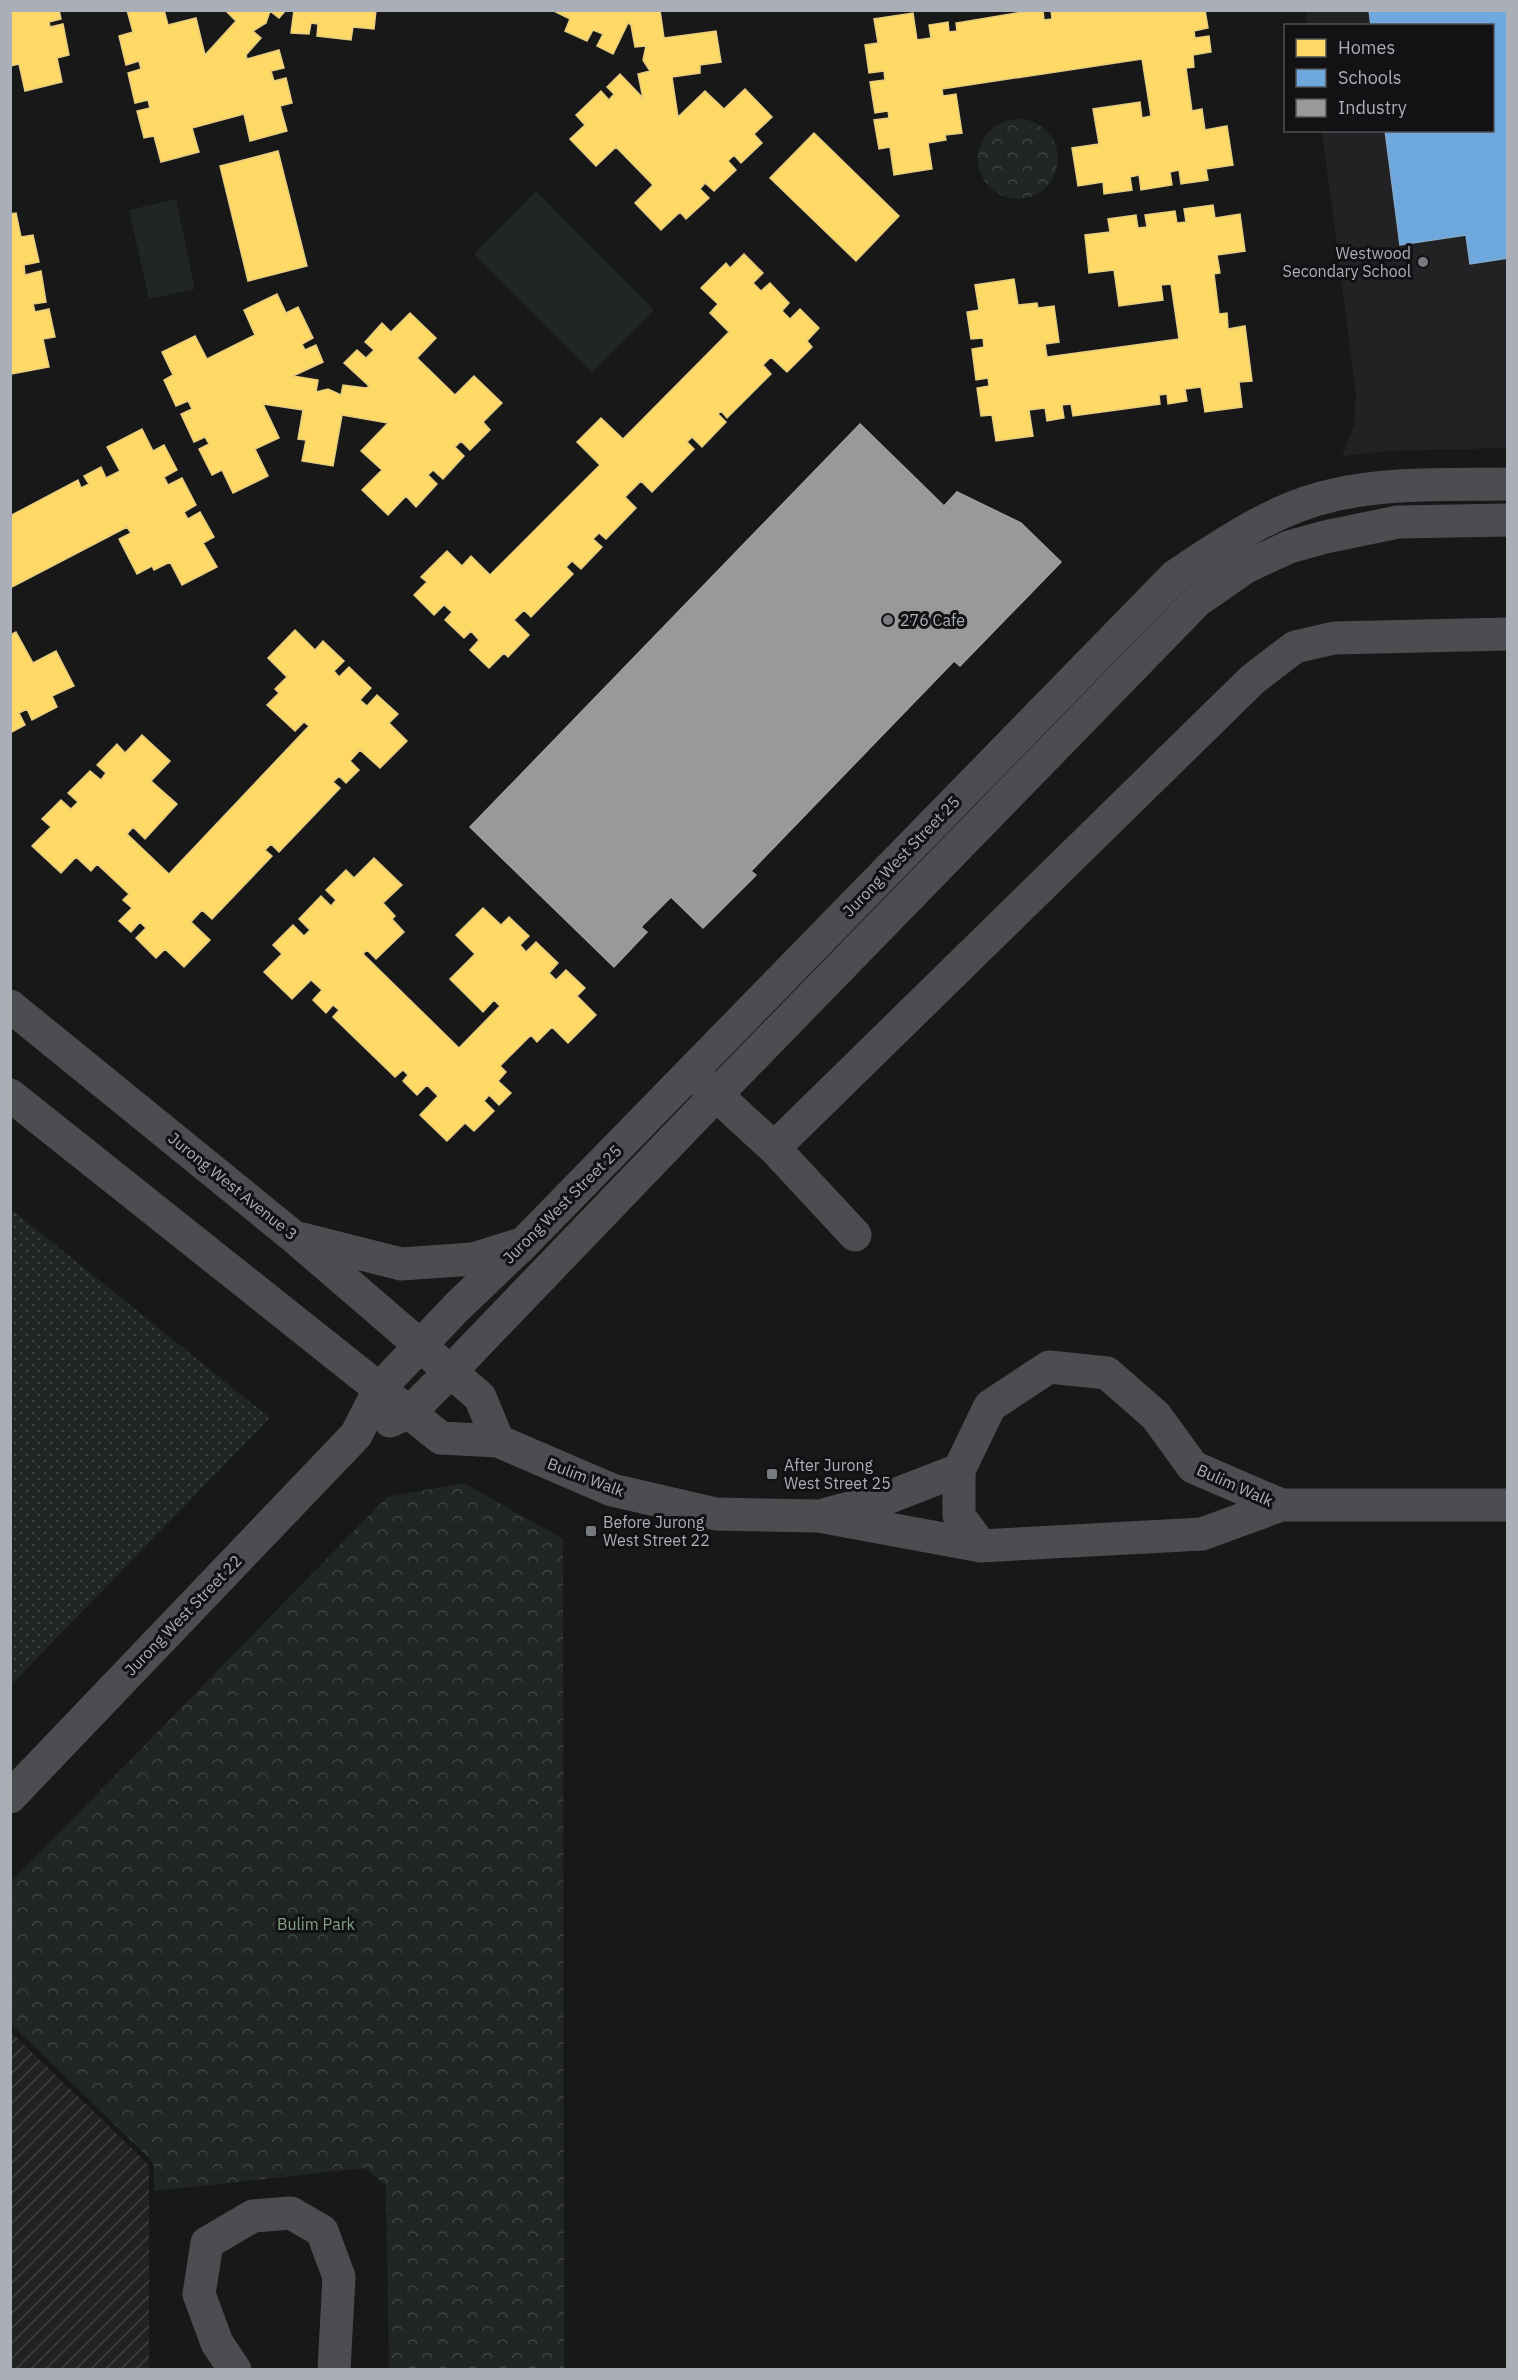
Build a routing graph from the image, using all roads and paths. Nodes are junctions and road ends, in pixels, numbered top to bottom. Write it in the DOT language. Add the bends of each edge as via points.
graph roads {
  1 [pos="1508,484"];
  2 [pos="1508,520"];
  3 [pos="1508,634"];
  4 [pos="10,1006"];
  5 [pos="691,1072"];
  6 [pos="10,1095"];
  7 [pos="716,1095"];
  8 [pos="774,1148"];
  9 [pos="855,1235"];
  10 [pos="294,1237"];
  11 [pos="524,1243"];
  12 [pos="420,1346"];
  13 [pos="451,1371"];
  14 [pos="380,1388"];
  15 [pos="410,1412"];
  16 [pos="356,1435"];
  17 [pos="498,1441"];
  18 [pos="959,1470"];
  19 [pos="1281,1505"];
  20 [pos="1508,1505"];
  21 [pos="819,1516"];
  22 [pos="981,1546"];
  23 [pos="10,1797"];
  24 [pos="235,2370"];
  25 [pos="334,2370"];
  1 -- 5 [label="street, Jurong West Street 25" via="1393,486 1333,495 1253,528 1175,576"];
  2 -- 7 [label="street, Jurong West Street 25" via="1398,522 1325,537 1289,547 1246,567 1197,601"];
  3 -- 8 [label="street" via="1334,638 1295,648 1253,679"];
  4 -- 10 [label="street, Jurong West Avenue 3"];
  5 -- 7 [label="street"];
  5 -- 11 [label="street, Jurong West Street 25"];
  6 -- 14 [label="street"];
  7 -- 8 [label="street"];
  7 -- 13 [label="street, Jurong West Street 25"];
  8 -- 9 [label="street"];
  10 -- 11 [label="street" via="401,1264 473,1259"];
  10 -- 12 [label="street, Jurong West Avenue 3"];
  11 -- 12 [label="street, Jurong West Street 25"];
  12 -- 13 [label="street, Jurong West Avenue 3"];
  12 -- 14 [label="street, Jurong West Street 25"];
  13 -- 15 [label="street, Jurong West Street 25"];
  13 -- 17 [label="street" via="480,1397"];
  14 -- 15 [label="street"];
  14 -- 16 [label="street, Jurong West Street 22"];
  15 -- 16 [label="street, Jurong West Street 22"];
  15 -- 17 [label="street, Bulim Walk" via="441,1438"];
  16 -- 23 [label="street, Jurong West Street 22"];
  17 -- 21 [label="street, Bulim Walk" via="624,1493 716,1514"];
  18 -- 19 [label="street, Bulim Walk" via="990,1406 999,1399 1049,1367 1107,1373 1156,1416 1193,1467"];
  18 -- 21 [label="street, Bulim Walk" via="884,1498"];
  18 -- 22 [label="street, Bulim Walk" via="959,1516"];
  19 -- 20 [label="street, Bulim Walk"];
  19 -- 22 [label="street, Bulim Walk" via="1202,1534"];
  21 -- 22 [label="street, Bulim Walk"];
  24 -- 25 [label="street" via="217,2343 199,2294 207,2242 253,2216 291,2213 322,2231 339,2277"];
}
